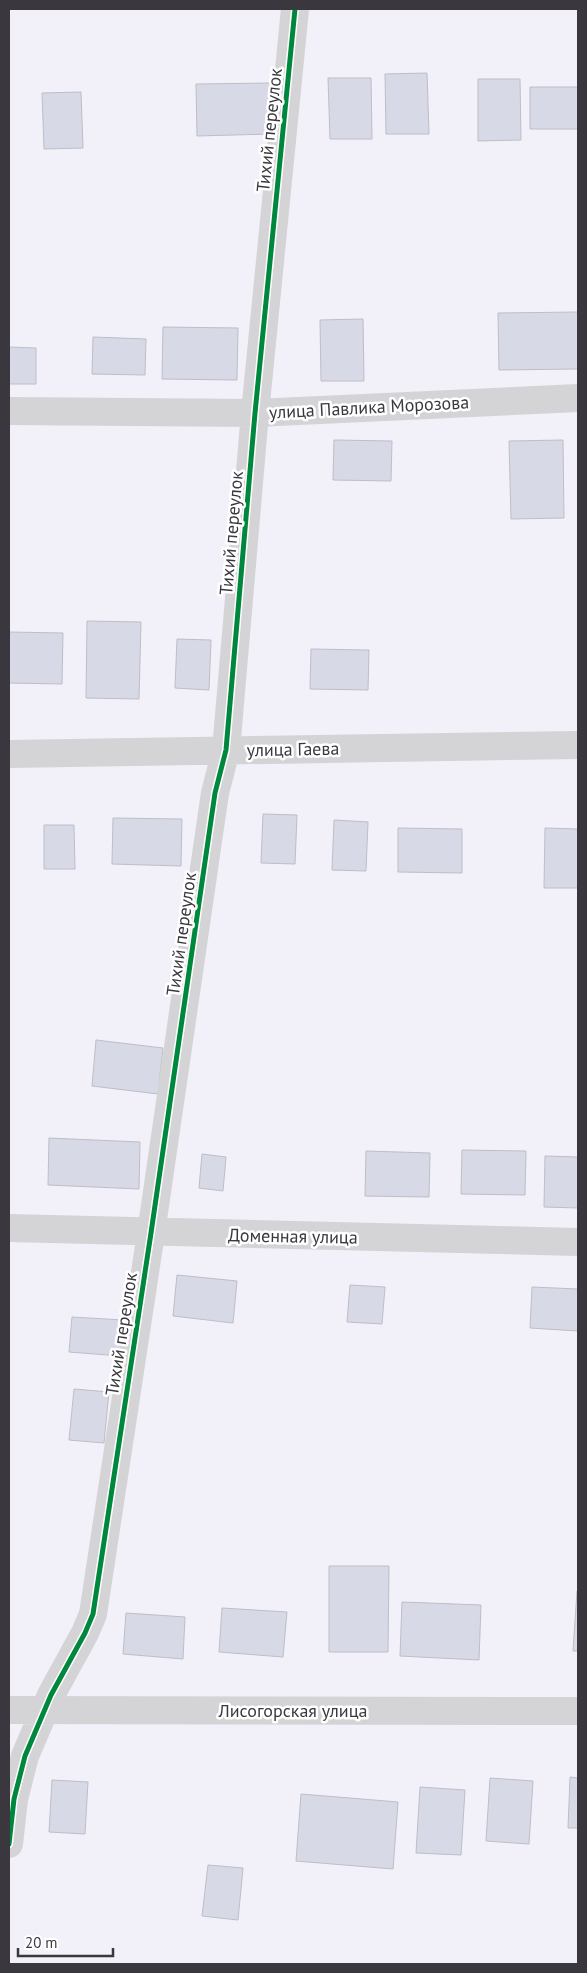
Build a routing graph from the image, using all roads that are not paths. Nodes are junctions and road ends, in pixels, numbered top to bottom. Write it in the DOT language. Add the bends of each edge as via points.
graph roads {
  1 [pos="295,9"];
  2 [pos="578,398"];
  3 [pos="9,411"];
  4 [pos="255,413"];
  5 [pos="578,745"];
  6 [pos="226,750"];
  7 [pos="9,754"];
  8 [pos="9,1228"];
  9 [pos="151,1233"];
  10 [pos="578,1242"];
  11 [pos="46,1709"];
  12 [pos="9,1710"];
  13 [pos="578,1711"];
  14 [pos="9,1844"];
  1 -- 4 [label="street, Тихий переулок"];
  2 -- 4 [label="street, улица Павлика Морозова"];
  3 -- 4 [label="street, улица Павлика Морозова"];
  4 -- 6 [label="street, Тихий переулок"];
  5 -- 6 [label="street, улица Гаева"];
  6 -- 7 [label="street, улица Гаева"];
  6 -- 9 [label="street, Тихий переулок" via="215,793"];
  8 -- 9 [label="street, Доменная улица"];
  9 -- 10 [label="street, Доменная улица"];
  9 -- 11 [label="street, Тихий переулок" via="92,1614"];
  11 -- 12 [label="street, Лисогорская улица"];
  11 -- 13 [label="street, Лисогорская улица"];
  11 -- 14 [label="street, Тихий переулок" via="25,1756 14,1798"];
}
